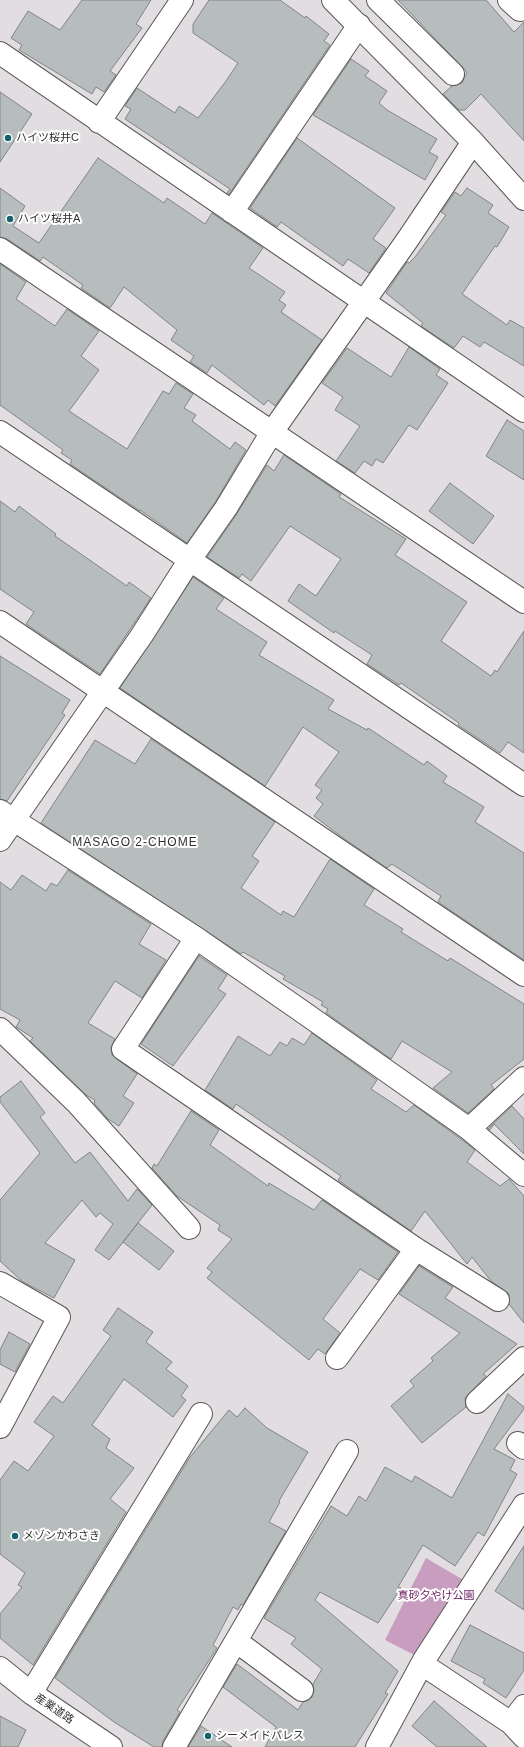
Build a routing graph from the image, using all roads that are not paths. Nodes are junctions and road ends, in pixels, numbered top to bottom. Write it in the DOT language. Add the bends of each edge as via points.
graph roads {
  1 [pos="182,0"];
  2 [pos="333,0"];
  3 [pos="378,0"];
  4 [pos="359,25"];
  5 [pos="0,53"];
  6 [pos="453,74"];
  7 [pos="99,122"];
  8 [pos="473,142"];
  9 [pos="524,199"];
  10 [pos="232,212"];
  11 [pos="0,249"];
  12 [pos="363,302"];
  13 [pos="524,411"];
  14 [pos="0,432"];
  15 [pos="272,432"];
  16 [pos="189,561"];
  17 [pos="524,602"];
  18 [pos="0,622"];
  19 [pos="102,690"];
  20 [pos="524,785"];
  21 [pos="7,815"];
  22 [pos="0,840"];
  23 [pos="196,938"];
  24 [pos="524,974"];
  25 [pos="0,1029"];
  26 [pos="524,1078"];
  27 [pos="469,1129"];
  28 [pos="524,1174"];
  29 [pos="189,1228"];
  30 [pos="416,1249"];
  31 [pos="0,1283"];
  32 [pos="498,1300"];
  33 [pos="338,1358"];
  34 [pos="524,1358"];
  35 [pos="476,1402"];
  36 [pos="201,1414"];
  37 [pos="0,1427"];
  38 [pos="347,1451"];
  39 [pos="524,1505"];
  40 [pos="236,1641"];
  41 [pos="422,1664"];
  42 [pos="2,1675"];
  43 [pos="302,1690"];
  44 [pos="32,1693"];
  45 [pos="524,1706"];
  46 [pos="517,1730"];
  47 [pos="110,1747"];
  48 [pos="174,1747"];
  49 [pos="377,1747"];
  1 -- 7 [label="street"];
  2 -- 4 [label="street"];
  3 -- 6 [label="street"];
  4 -- 8 [label="street"];
  4 -- 10 [label="street"];
  5 -- 7 [label="street"];
  7 -- 10 [label="street"];
  8 -- 9 [label="street"];
  8 -- 12 [label="street"];
  10 -- 12 [label="street"];
  11 -- 15 [label="street"];
  12 -- 13 [label="street"];
  12 -- 15 [label="street"];
  14 -- 16 [label="street"];
  15 -- 16 [label="street" via="226,508"];
  15 -- 17 [label="street"];
  16 -- 19 [label="street" via="142,635"];
  16 -- 20 [label="street"];
  18 -- 19 [label="street"];
  19 -- 21 [label="street"];
  19 -- 24 [label="street"];
  21 -- 22 [label="street"];
  21 -- 23 [label="street"];
  23 -- 27 [label="street"];
  23 -- 30 [label="street" via="122,1049"];
  25 -- 29 [label="street" via="76,1102"];
  26 -- 27 [label="street"];
  27 -- 28 [label="street"];
  30 -- 32 [label="street"];
  30 -- 33 [label="street"];
  31 -- 37 [label="street" via="59,1317"];
  34 -- 35 [label="street"];
  36 -- 44 [label="street"];
  38 -- 40 [label="street"];
  39 -- 41 [label="street"];
  40 -- 43 [label="street"];
  40 -- 48 [label="street"];
  41 -- 46 [label="street"];
  41 -- 49 [label="street"];
  42 -- 44 [label="street, 産業道路"];
  44 -- 47 [label="street, 産業道路"];
  45 -- 46 [label="street"];
}
